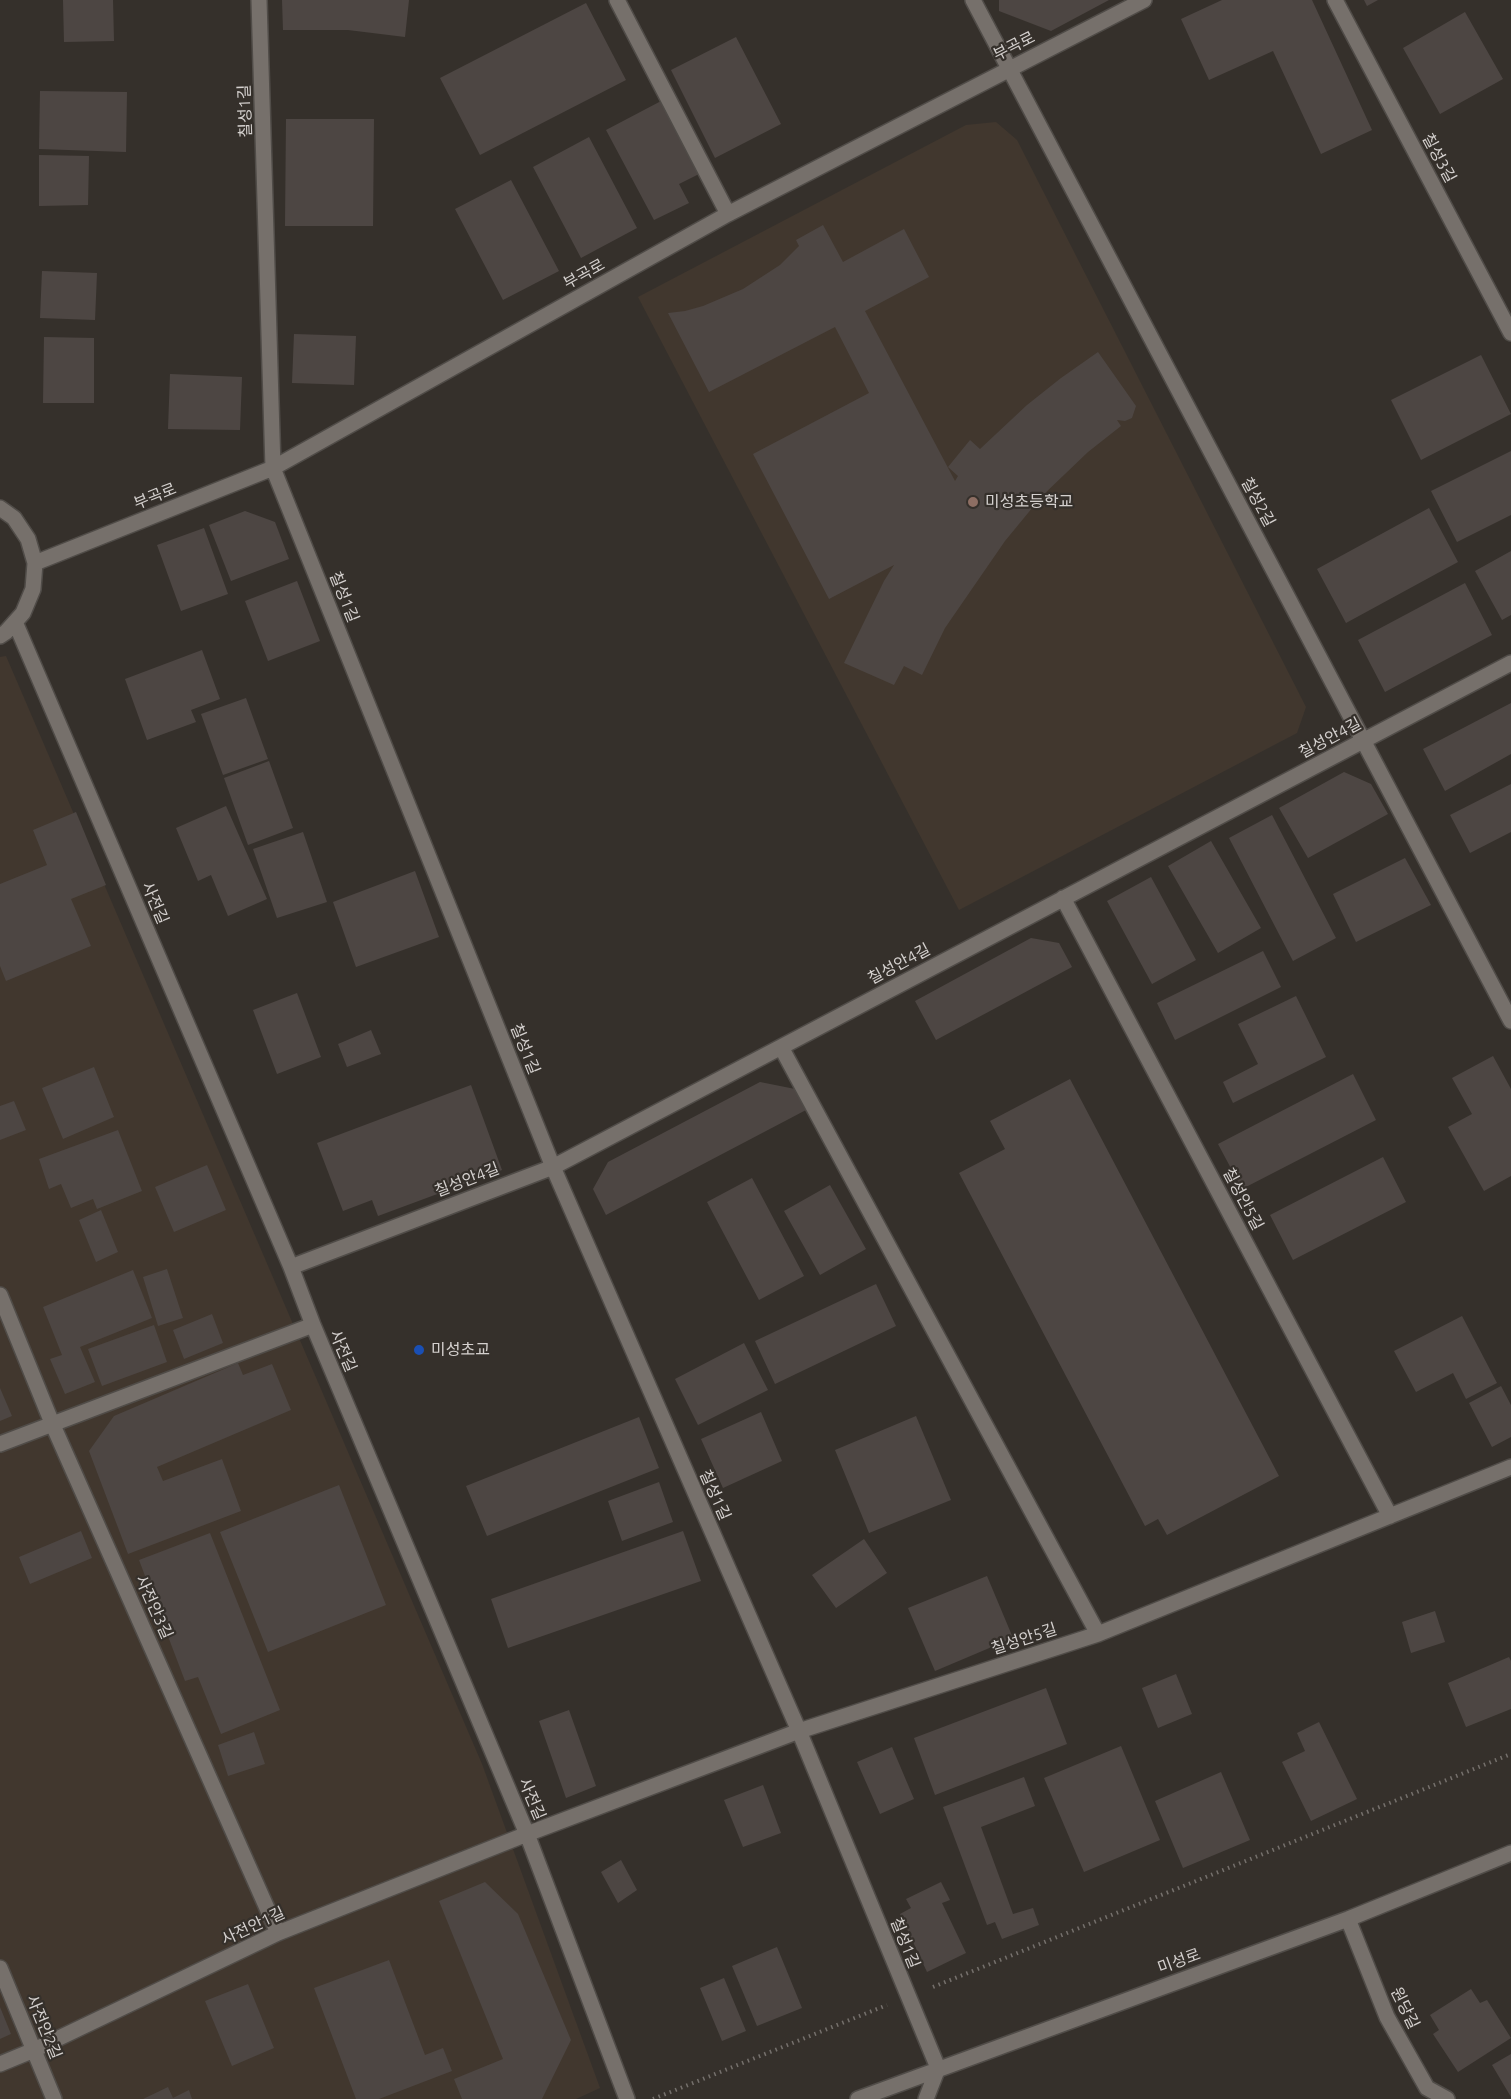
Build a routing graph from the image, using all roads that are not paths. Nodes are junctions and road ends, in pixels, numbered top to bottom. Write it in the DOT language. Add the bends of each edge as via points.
graph roads {
  1 [pos="259,0"];
  2 [pos="617,0"];
  3 [pos="973,0"];
  4 [pos="1144,0"];
  5 [pos="1335,0"];
  6 [pos="1009,68"];
  7 [pos="728,214"];
  8 [pos="1511,333"];
  9 [pos="273,468"];
  10 [pos="0,508"];
  11 [pos="35,563"];
  12 [pos="15,622"];
  13 [pos="0,636"];
  14 [pos="1511,663"];
  15 [pos="1363,741"];
  16 [pos="1063,898"];
  17 [pos="1511,1021"];
  18 [pos="781,1047"];
  19 [pos="553,1167"];
  20 [pos="291,1267"];
  21 [pos="0,1295"];
  22 [pos="312,1325"];
  23 [pos="52,1423"];
  24 [pos="0,1444"];
  25 [pos="1511,1467"];
  26 [pos="1390,1516"];
  27 [pos="1098,1634"];
  28 [pos="799,1731"];
  29 [pos="527,1834"];
  30 [pos="1511,1853"];
  31 [pos="1348,1919"];
  32 [pos="278,1933"];
  33 [pos="0,1968"];
  34 [pos="34,2050"];
  35 [pos="0,2064"];
  36 [pos="938,2068"];
  37 [pos="54,2099"];
  38 [pos="627,2099"];
  39 [pos="858,2099"];
  40 [pos="926,2099"];
  41 [pos="1447,2099"];
  1 -- 9 [label="street, 칠성1길"];
  2 -- 7 [label="street"];
  3 -- 6 [label="street, 칠성2길"];
  4 -- 6 [label="street, 부곡로"];
  5 -- 8 [label="street, 칠성3길"];
  6 -- 7 [label="street, 부곡로"];
  6 -- 15 [label="street, 칠성2길"];
  7 -- 9 [label="street, 부곡로"];
  9 -- 11 [label="street, 부곡로"];
  9 -- 19 [label="street, 칠성1길"];
  10 -- 11 [label="street" via="14,518 28,539"];
  11 -- 12 [label="street" via="33,589"];
  12 -- 13 [label="street"];
  12 -- 20 [label="street, 사전길"];
  14 -- 15 [label="street, 칠성안4길"];
  15 -- 16 [label="street, 칠성안4길"];
  15 -- 17 [label="street, 칠성2길"];
  16 -- 18 [label="street, 칠성안4길"];
  16 -- 26 [label="street, 칠성안5길"];
  18 -- 19 [label="street, 칠성안4길"];
  18 -- 27 [label="street"];
  19 -- 20 [label="street, 칠성안4길"];
  19 -- 28 [label="street, 칠성1길"];
  20 -- 22 [label="street, 사전길"];
  21 -- 23 [label="street, 사전안3길"];
  22 -- 23 [label="street"];
  22 -- 29 [label="street, 사전길"];
  23 -- 24 [label="street"];
  23 -- 32 [label="street, 사전안3길"];
  25 -- 26 [label="street, 칠성안5길"];
  26 -- 27 [label="street, 칠성안5길"];
  27 -- 28 [label="street, 칠성안5길"];
  28 -- 29 [label="street, 칠성안5길"];
  28 -- 36 [label="street, 칠성1길"];
  29 -- 32 [label="street, 사전안1길"];
  29 -- 38 [label="street, 사전길"];
  30 -- 31 [label="street, 미성로"];
  31 -- 36 [label="street, 미성로"];
  31 -- 41 [label="street, 원당길" via="1387,2016 1427,2088"];
  32 -- 34 [label="street, 사전안1길"];
  33 -- 34 [label="street, 사전안2길"];
  34 -- 35 [label="street, 사전안1길"];
  34 -- 37 [label="street, 사전안2길"];
  36 -- 39 [label="street, 미성로"];
  36 -- 40 [label="street"];
}
